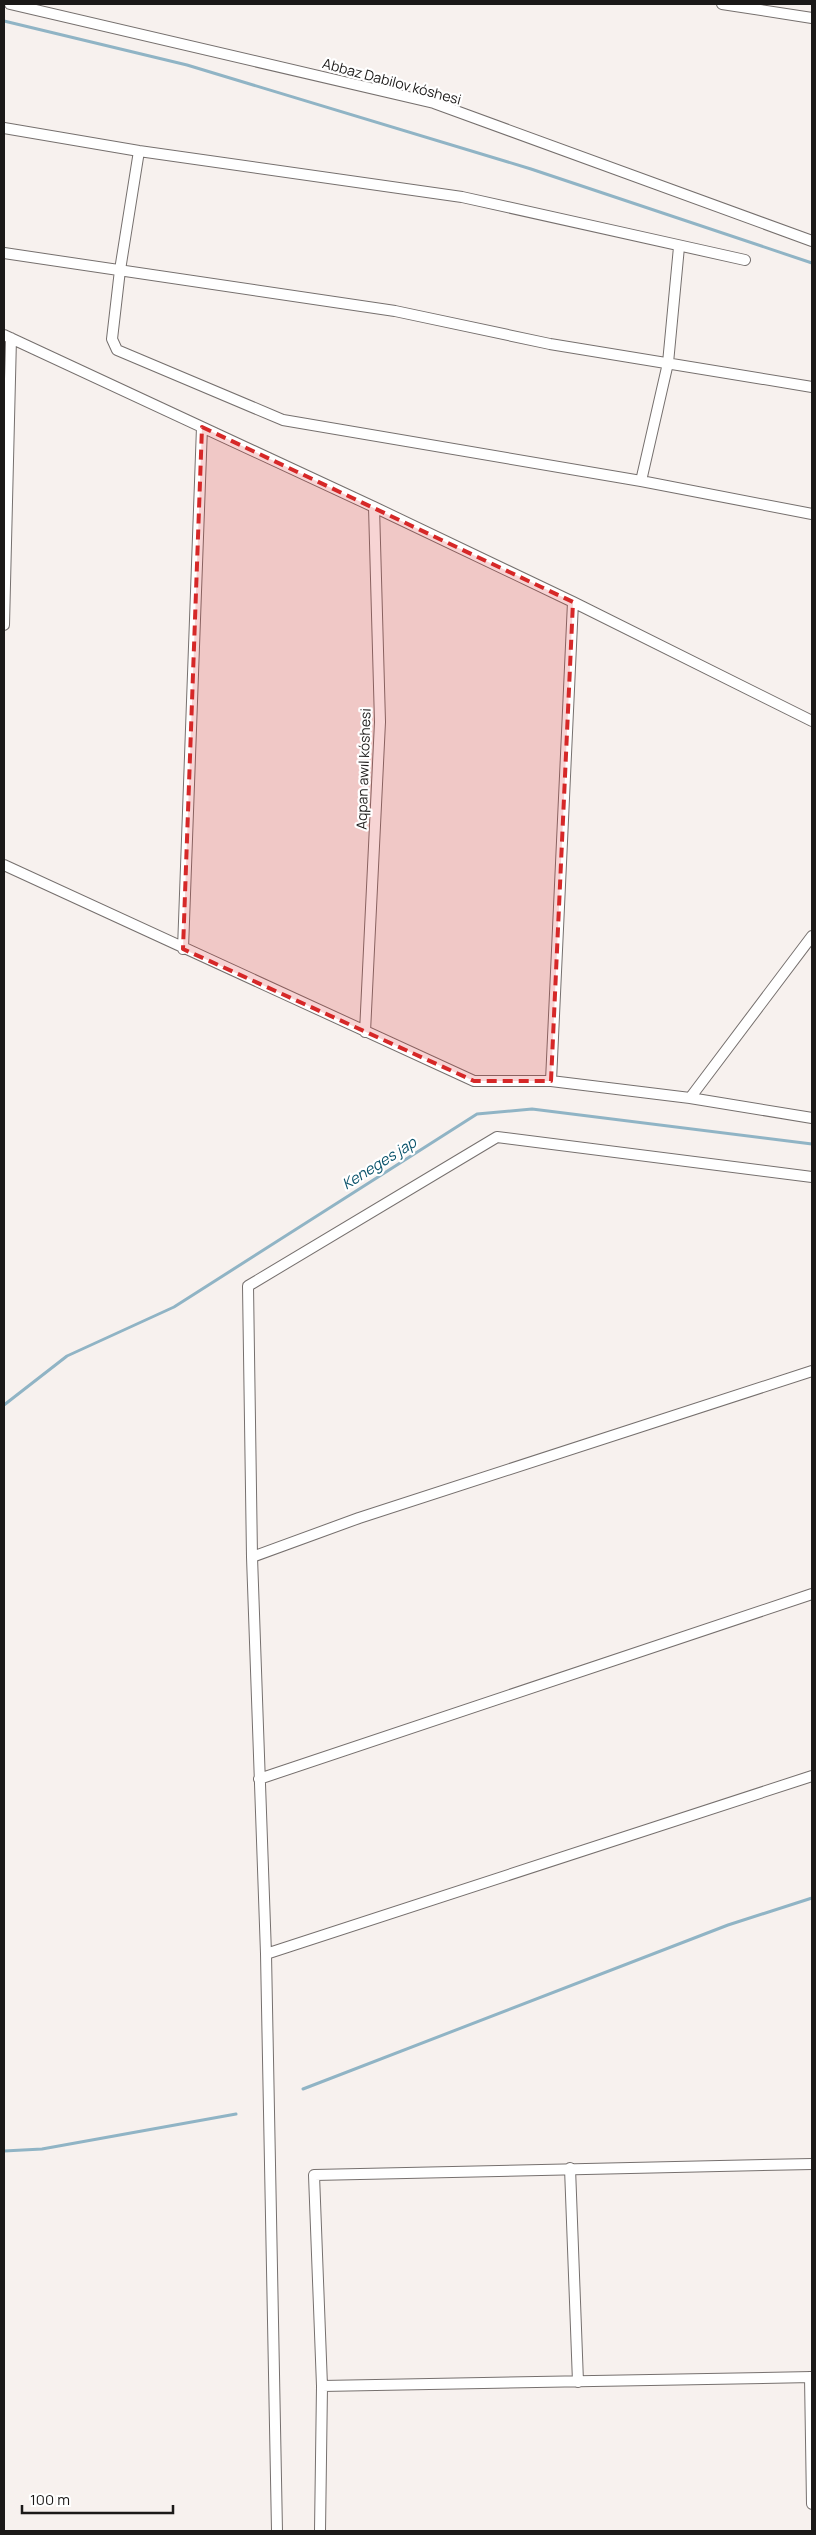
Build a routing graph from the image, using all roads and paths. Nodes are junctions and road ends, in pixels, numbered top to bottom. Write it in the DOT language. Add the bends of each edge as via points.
graph roads {
  1 [pos="10,4"];
  2 [pos="722,4"];
  3 [pos="747,6"];
  4 [pos="812,18"];
  5 [pos="4,128"];
  6 [pos="138,151"];
  7 [pos="812,241"];
  8 [pos="680,247"];
  9 [pos="4,253"];
  10 [pos="746,260"];
  11 [pos="120,270"];
  12 [pos="7,336"];
  13 [pos="668,363"];
  14 [pos="812,387"];
  15 [pos="202,427"];
  16 [pos="641,481"];
  17 [pos="374,506"];
  18 [pos="812,514"];
  19 [pos="573,602"];
  20 [pos="4,625"];
  21 [pos="812,721"];
  22 [pos="4,865"];
  23 [pos="812,936"];
  24 [pos="183,949"];
  25 [pos="365,1032"];
  26 [pos="551,1081"];
  27 [pos="690,1098"];
  28 [pos="812,1118"];
  29 [pos="812,1177"];
  30 [pos="812,1371"];
  31 [pos="252,1557"];
  32 [pos="812,1594"];
  33 [pos="812,1776"];
  34 [pos="259,1780"];
  35 [pos="266,1954"];
  36 [pos="812,2164"];
  37 [pos="570,2168"];
  38 [pos="811,2377"];
  39 [pos="578,2382"];
  40 [pos="322,2386"];
  41 [pos="812,2504"];
  42 [pos="277,2531"];
  43 [pos="320,2531"];
  1 -- 7 [label="street, Abbaz Dabilov kóshesi" via="434,103"];
  2 -- 3 [label="street"];
  3 -- 4 [label="street"];
  5 -- 6 [label="street"];
  6 -- 8 [label="street" via="462,198"];
  6 -- 11 [label="street"];
  8 -- 10 [label="street"];
  8 -- 13 [label="street"];
  9 -- 11 [label="street"];
  11 -- 13 [label="street" via="395,311 550,344"];
  11 -- 16 [label="street" via="112,339 117,350 282,420"];
  12 -- 15 [label="street"];
  12 -- 20 [label="street"];
  13 -- 14 [label="street"];
  13 -- 16 [label="street"];
  15 -- 17 [label="street"];
  15 -- 24 [label="street"];
  16 -- 18 [label="street"];
  17 -- 19 [label="street"];
  17 -- 25 [label="street, Aqpan awıl kóshesi" via="380,722"];
  19 -- 21 [label="street"];
  19 -- 26 [label="street"];
  22 -- 24 [label="street"];
  23 -- 27 [label="street"];
  24 -- 25 [label="street"];
  25 -- 26 [label="street" via="474,1082"];
  26 -- 27 [label="street"];
  27 -- 28 [label="street"];
  29 -- 31 [label="street" via="497,1138 248,1286"];
  30 -- 31 [label="street" via="359,1518"];
  31 -- 34 [label="street"];
  32 -- 34 [label="street"];
  33 -- 35 [label="street"];
  34 -- 35 [label="street"];
  35 -- 42 [label="street"];
  36 -- 37 [label="street"];
  37 -- 39 [label="street"];
  37 -- 40 [label="street" via="314,2175"];
  38 -- 39 [label="street"];
  38 -- 41 [label="street"];
  39 -- 40 [label="street"];
  40 -- 43 [label="street"];
}
